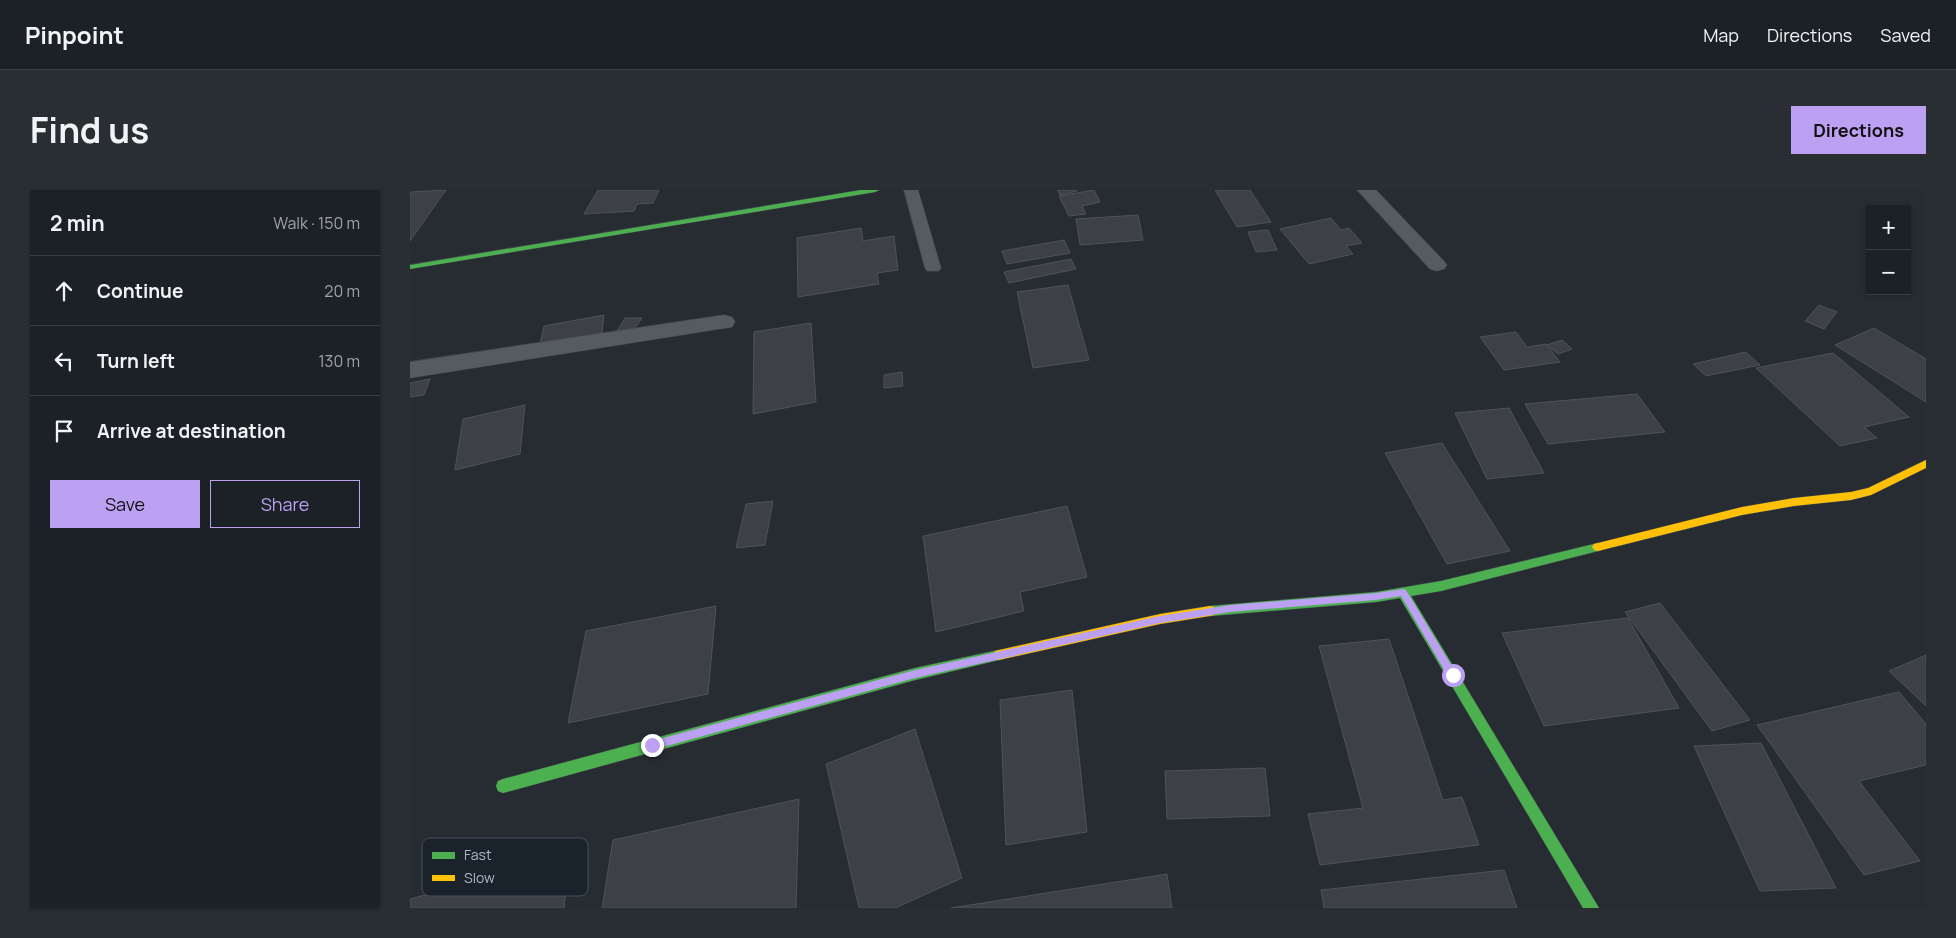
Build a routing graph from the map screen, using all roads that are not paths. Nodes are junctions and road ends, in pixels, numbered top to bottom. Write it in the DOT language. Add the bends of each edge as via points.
graph roads {
  1 [pos="875,190"];
  2 [pos="911,190"];
  3 [pos="1366,190"];
  4 [pos="1437,265"];
  5 [pos="410,267"];
  6 [pos="934,268"];
  7 [pos="724,322"];
  8 [pos="410,370"];
  9 [pos="1926,464"];
  10 [pos="1403,592"];
  11 [pos="502,786"];
  12 [pos="1591,908"];
  1 -- 5 [label="street"];
  2 -- 6 [label="lane"];
  3 -- 4 [label="street"];
  7 -- 8 [label="street"];
  9 -- 10 [label="street" via="1871,491 1852,496 1742,511 1441,586"];
  10 -- 11 [label="street" via="1230,608 1150,621 915,674"];
  10 -- 12 [label="street"];
}
